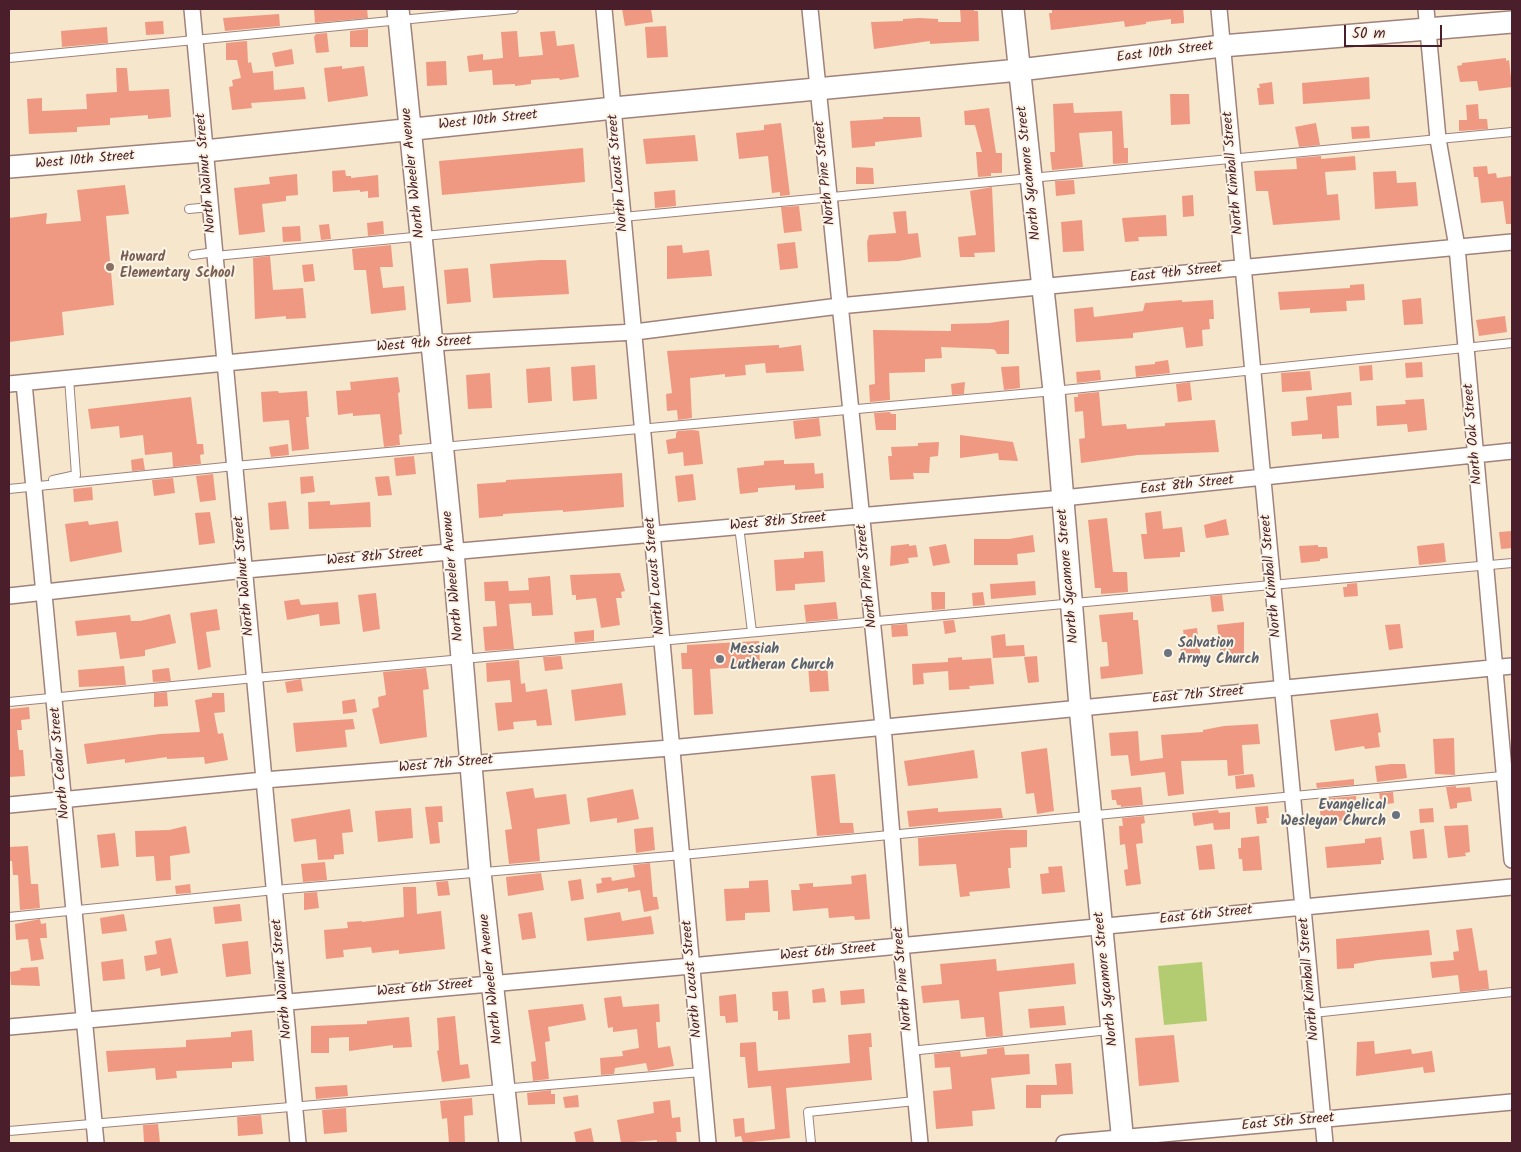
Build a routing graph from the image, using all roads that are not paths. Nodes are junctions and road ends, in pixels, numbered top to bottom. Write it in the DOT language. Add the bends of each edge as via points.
graph roads {
  1 [pos="192,9"];
  2 [pos="514,9"];
  3 [pos="604,9"];
  4 [pos="810,9"];
  5 [pos="1013,9"];
  6 [pos="1219,9"];
  7 [pos="1426,9"];
  8 [pos="398,14"];
  9 [pos="1512,22"];
  10 [pos="1428,30"];
  11 [pos="195,40"];
  12 [pos="1222,46"];
  13 [pos="9,58"];
  14 [pos="1019,70"];
  15 [pos="817,89"];
  16 [pos="614,108"];
  17 [pos="410,130"];
  18 [pos="1512,132"];
  19 [pos="1438,139"];
  20 [pos="205,151"];
  21 [pos="1233,160"];
  22 [pos="9,167"];
  23 [pos="1031,179"];
  24 [pos="828,197"];
  25 [pos="211,207"];
  26 [pos="190,209"];
  27 [pos="623,219"];
  28 [pos="420,235"];
  29 [pos="1512,242"];
  30 [pos="1458,247"];
  31 [pos="215,254"];
  32 [pos="193,255"];
  33 [pos="1243,268"];
  34 [pos="1043,288"];
  35 [pos="839,306"];
  36 [pos="635,332"];
  37 [pos="432,343"];
  38 [pos="1512,343"];
  39 [pos="1466,348"];
  40 [pos="225,362"];
  41 [pos="1253,370"];
  42 [pos="69,378"];
  43 [pos="16,384"];
  44 [pos="1054,391"];
  45 [pos="850,409"];
  46 [pos="644,428"];
  47 [pos="442,447"];
  48 [pos="1512,451"];
  49 [pos="1476,455"];
  50 [pos="235,466"];
  51 [pos="1263,478"];
  52 [pos="34,485"];
  53 [pos="9,490"];
  54 [pos="1063,498"];
  55 [pos="861,516"];
  56 [pos="739,526"];
  57 [pos="653,534"];
  58 [pos="452,551"];
  59 [pos="1512,563"];
  60 [pos="1486,565"];
  61 [pos="245,570"];
  62 [pos="1273,585"];
  63 [pos="44,593"];
  64 [pos="9,596"];
  65 [pos="1072,603"];
  66 [pos="873,621"];
  67 [pos="752,632"];
  68 [pos="661,641"];
  69 [pos="462,659"];
  70 [pos="1512,666"];
  71 [pos="1495,668"];
  72 [pos="255,678"];
  73 [pos="1283,688"];
  74 [pos="55,699"];
  75 [pos="9,702"];
  76 [pos="1080,707"];
  77 [pos="883,726"];
  78 [pos="670,748"];
  79 [pos="470,763"];
  80 [pos="1508,775"];
  81 [pos="264,780"];
  82 [pos="1293,796"];
  83 [pos="64,800"];
  84 [pos="9,805"];
  85 [pos="1090,816"];
  86 [pos="892,835"];
  87 [pos="682,855"];
  88 [pos="1512,860"];
  89 [pos="480,872"];
  90 [pos="1512,887"];
  91 [pos="274,890"];
  92 [pos="1303,907"];
  93 [pos="74,910"];
  94 [pos="9,917"];
  95 [pos="1101,926"];
  96 [pos="901,946"];
  97 [pos="691,966"];
  98 [pos="492,983"];
  99 [pos="1512,992"];
  100 [pos="285,1001"];
  101 [pos="1313,1013"];
  102 [pos="84,1020"];
  103 [pos="9,1027"];
  104 [pos="1112,1029"];
  105 [pos="910,1051"];
  106 [pos="701,1072"];
  107 [pos="504,1088"];
  108 [pos="915,1101"];
  109 [pos="1512,1102"];
  110 [pos="295,1106"];
  111 [pos="1323,1120"];
  112 [pos="94,1123"];
  113 [pos="9,1131"];
  114 [pos="1123,1141"];
  115 [pos="96,1143"];
  116 [pos="298,1143"];
  117 [pos="510,1143"];
  118 [pos="708,1143"];
  119 [pos="811,1143"];
  120 [pos="920,1143"];
  121 [pos="1064,1143"];
  122 [pos="1325,1143"];
  1 -- 11 [label="street, North Walnut Street"];
  2 -- 8 [label="lane"];
  3 -- 16 [label="street, North Locust Street"];
  4 -- 15 [label="street, North Pine Street"];
  5 -- 14 [label="street, North Sycamore Street"];
  6 -- 12 [label="street, North Kimball Street"];
  7 -- 10 [label="street, North Oak Street"];
  8 -- 11 [label="lane"];
  8 -- 17 [label="street, North Wheeler Avenue"];
  9 -- 10 [label="street, East 10th Street"];
  10 -- 12 [label="street, East 10th Street"];
  10 -- 19 [label="street, North Oak Street"];
  11 -- 13 [label="lane"];
  11 -- 20 [label="street, North Walnut Street"];
  12 -- 14 [label="street, East 10th Street"];
  12 -- 21 [label="street, North Kimball Street"];
  14 -- 15 [label="street, East 10th Street"];
  14 -- 23 [label="street, North Sycamore Street"];
  15 -- 16 [label="street, West 10th Street"];
  15 -- 24 [label="street, North Pine Street"];
  16 -- 17 [label="street, West 10th Street"];
  16 -- 27 [label="street, North Locust Street"];
  17 -- 20 [label="street, West 10th Street"];
  17 -- 28 [label="street, North Wheeler Avenue"];
  18 -- 19 [label="lane"];
  19 -- 21 [label="lane"];
  19 -- 30 [label="street, North Oak Street"];
  20 -- 22 [label="street, West 10th Street"];
  20 -- 25 [label="street, North Walnut Street"];
  21 -- 23 [label="lane"];
  21 -- 33 [label="street, North Kimball Street"];
  23 -- 24 [label="lane"];
  23 -- 34 [label="street, North Sycamore Street"];
  24 -- 27 [label="lane"];
  24 -- 35 [label="street, North Pine Street"];
  25 -- 26 [label="lane"];
  25 -- 31 [label="street, North Walnut Street"];
  27 -- 28 [label="lane"];
  27 -- 36 [label="street, North Locust Street"];
  28 -- 31 [label="lane"];
  28 -- 37 [label="street, North Wheeler Avenue"];
  29 -- 30 [label="street, East 9th Street"];
  30 -- 33 [label="street, East 9th Street"];
  30 -- 39 [label="street, North Oak Street"];
  31 -- 32 [label="lane"];
  31 -- 40 [label="street, North Walnut Street"];
  33 -- 34 [label="street, East 9th Street"];
  33 -- 41 [label="street, North Kimball Street"];
  34 -- 35 [label="street, East 9th Street"];
  34 -- 44 [label="street, North Sycamore Street"];
  35 -- 36 [label="street, West 9th Street"];
  35 -- 45 [label="street, North Pine Street"];
  36 -- 37 [label="street, West 9th Street"];
  36 -- 46 [label="street, North Locust Street"];
  37 -- 40 [label="street, West 9th Street"];
  37 -- 47 [label="street, North Wheeler Avenue"];
  38 -- 39 [label="lane"];
  39 -- 41 [label="lane"];
  39 -- 49 [label="street, North Oak Street"];
  40 -- 42 [label="street, West 9th Street"];
  40 -- 50 [label="street, North Walnut Street"];
  41 -- 44 [label="lane"];
  41 -- 51 [label="street, North Kimball Street"];
  42 -- 43 [label="street, West 9th Street"];
  42 -- 52 [label="lane" via="76,475"];
  43 -- 52 [label="street, North Cedar Street"];
  44 -- 45 [label="lane"];
  44 -- 54 [label="street, North Sycamore Street"];
  45 -- 46 [label="lane"];
  45 -- 55 [label="street, North Pine Street"];
  46 -- 47 [label="lane"];
  46 -- 57 [label="street, North Locust Street"];
  47 -- 50 [label="lane"];
  47 -- 58 [label="street, North Wheeler Avenue"];
  48 -- 49 [label="street, East 8th Street"];
  49 -- 51 [label="street, East 8th Street"];
  49 -- 60 [label="street, North Oak Street"];
  50 -- 52 [label="lane"];
  50 -- 61 [label="street, North Walnut Street"];
  51 -- 54 [label="street, East 8th Street"];
  51 -- 62 [label="street, North Kimball Street"];
  52 -- 53 [label="lane"];
  52 -- 63 [label="street, North Cedar Street"];
  54 -- 55 [label="street, East 8th Street"];
  54 -- 65 [label="street, North Sycamore Street"];
  55 -- 56 [label="street, West 8th Street"];
  55 -- 66 [label="street, North Pine Street"];
  56 -- 57 [label="street, West 8th Street"];
  56 -- 67 [label="lane"];
  57 -- 58 [label="street, West 8th Street"];
  57 -- 68 [label="street, North Locust Street"];
  58 -- 61 [label="street, West 8th Street"];
  58 -- 69 [label="street, North Wheeler Avenue"];
  59 -- 60 [label="lane"];
  60 -- 62 [label="lane"];
  60 -- 71 [label="street, North Oak Street"];
  61 -- 63 [label="street, West 8th Street"];
  61 -- 72 [label="street, North Walnut Street"];
  62 -- 65 [label="lane"];
  62 -- 73 [label="street, North Kimball Street"];
  63 -- 64 [label="street, West 8th Street"];
  63 -- 74 [label="street, North Cedar Street"];
  65 -- 66 [label="lane"];
  65 -- 76 [label="street, North Sycamore Street"];
  66 -- 67 [label="lane"];
  66 -- 77 [label="street, North Pine Street"];
  67 -- 68 [label="lane"];
  68 -- 69 [label="lane"];
  68 -- 78 [label="street, North Locust Street"];
  69 -- 72 [label="lane"];
  69 -- 79 [label="street, North Wheeler Avenue"];
  70 -- 71 [label="street, East 7th Street"];
  71 -- 73 [label="street, East 7th Street"];
  71 -- 80 [label="street, North Oak Street"];
  72 -- 74 [label="lane"];
  72 -- 81 [label="street, North Walnut Street"];
  73 -- 76 [label="street, East 7th Street"];
  73 -- 82 [label="street, North Kimball Street"];
  74 -- 75 [label="lane"];
  74 -- 83 [label="street, North Cedar Street"];
  76 -- 77 [label="street, East 7th Street"];
  76 -- 85 [label="street, North Sycamore Street"];
  77 -- 78 [label="street, West 7th Street"];
  77 -- 86 [label="street, North Pine Street"];
  78 -- 79 [label="street, West 7th Street"];
  78 -- 87 [label="street, North Locust Street"];
  79 -- 81 [label="street, West 7th Street"];
  79 -- 89 [label="street, North Wheeler Avenue"];
  80 -- 82 [label="lane"];
  80 -- 88 [label="street, North Oak Street"];
  81 -- 83 [label="street, West 7th Street"];
  81 -- 91 [label="street, North Walnut Street"];
  82 -- 85 [label="lane"];
  82 -- 92 [label="street, North Kimball Street"];
  83 -- 84 [label="street, West 7th Street"];
  83 -- 93 [label="street, North Cedar Street"];
  85 -- 86 [label="lane"];
  85 -- 95 [label="street, North Sycamore Street"];
  86 -- 87 [label="lane"];
  86 -- 96 [label="street, North Pine Street"];
  87 -- 89 [label="lane"];
  87 -- 97 [label="street, North Locust Street"];
  89 -- 91 [label="lane"];
  89 -- 98 [label="street, North Wheeler Avenue"];
  90 -- 92 [label="street, East 6th Street"];
  91 -- 93 [label="lane"];
  91 -- 100 [label="street, North Walnut Street"];
  92 -- 95 [label="street, East 6th Street"];
  92 -- 101 [label="street, North Kimball Street"];
  93 -- 94 [label="lane"];
  93 -- 102 [label="street, North Cedar Street"];
  95 -- 96 [label="street, East 6th Street"];
  95 -- 104 [label="street, North Sycamore Street"];
  96 -- 97 [label="street, West 6th Street"];
  96 -- 105 [label="street, North Pine Street"];
  97 -- 98 [label="street, West 6th Street"];
  97 -- 106 [label="street, North Locust Street"];
  98 -- 100 [label="street, West 6th Street"];
  98 -- 107 [label="street, North Wheeler Avenue"];
  99 -- 101 [label="lane"];
  100 -- 102 [label="street, West 6th Street"];
  100 -- 110 [label="street, North Walnut Street"];
  101 -- 111 [label="street, North Kimball Street"];
  102 -- 103 [label="street, West 6th Street"];
  102 -- 112 [label="street, North Cedar Street"];
  104 -- 105 [label="lane"];
  104 -- 114 [label="street, North Sycamore Street"];
  105 -- 108 [label="street, North Pine Street"];
  106 -- 107 [label="lane"];
  106 -- 118 [label="street, North Locust Street"];
  107 -- 110 [label="lane"];
  107 -- 117 [label="street, North Wheeler Avenue"];
  108 -- 119 [label="lane" via="808,1112"];
  108 -- 120 [label="street, North Pine Street"];
  109 -- 111 [label="street, East 5th Street"];
  110 -- 112 [label="lane"];
  110 -- 116 [label="street, North Walnut Street"];
  111 -- 114 [label="street, East 5th Street"];
  111 -- 122 [label="street, North Kimball Street"];
  112 -- 113 [label="lane"];
  112 -- 115 [label="street, North Cedar Street"];
  114 -- 121 [label="street, East 5th Street"];
}
